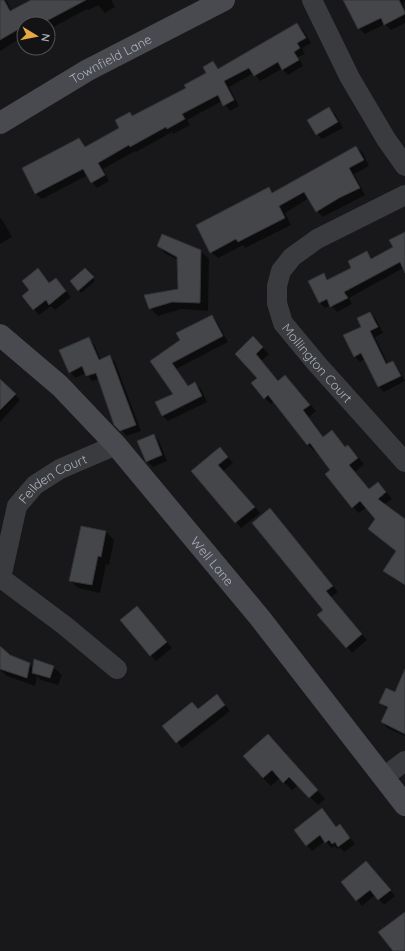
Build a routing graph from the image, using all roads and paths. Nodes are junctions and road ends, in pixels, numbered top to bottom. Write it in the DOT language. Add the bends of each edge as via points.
graph roads {
  1 [pos="224,0"];
  2 [pos="312,0"];
  3 [pos="0,123"];
  4 [pos="405,166"];
  5 [pos="405,195"];
  6 [pos="0,335"];
  7 [pos="116,445"];
  8 [pos="405,462"];
  9 [pos="1,578"];
  10 [pos="117,669"];
  11 [pos="405,761"];
  12 [pos="384,777"];
  13 [pos="405,805"];
  1 -- 3 [label="street, Townfield Lane" via="88,70"];
  2 -- 4 [label="street" via="350,78"];
  5 -- 8 [label="street, Mollington Court" via="317,240 292,257 281,271 277,286 277,303 284,323 317,364"];
  6 -- 7 [label="street, Well Lane" via="60,386"];
  7 -- 9 [label="street, Feilden Court" via="60,469 35,485 17,506"];
  7 -- 12 [label="street, Well Lane" via="260,618"];
  9 -- 10 [label="street, Feilden Court"];
  11 -- 12 [label="street"];
  12 -- 13 [label="street, Well Lane"];
}
